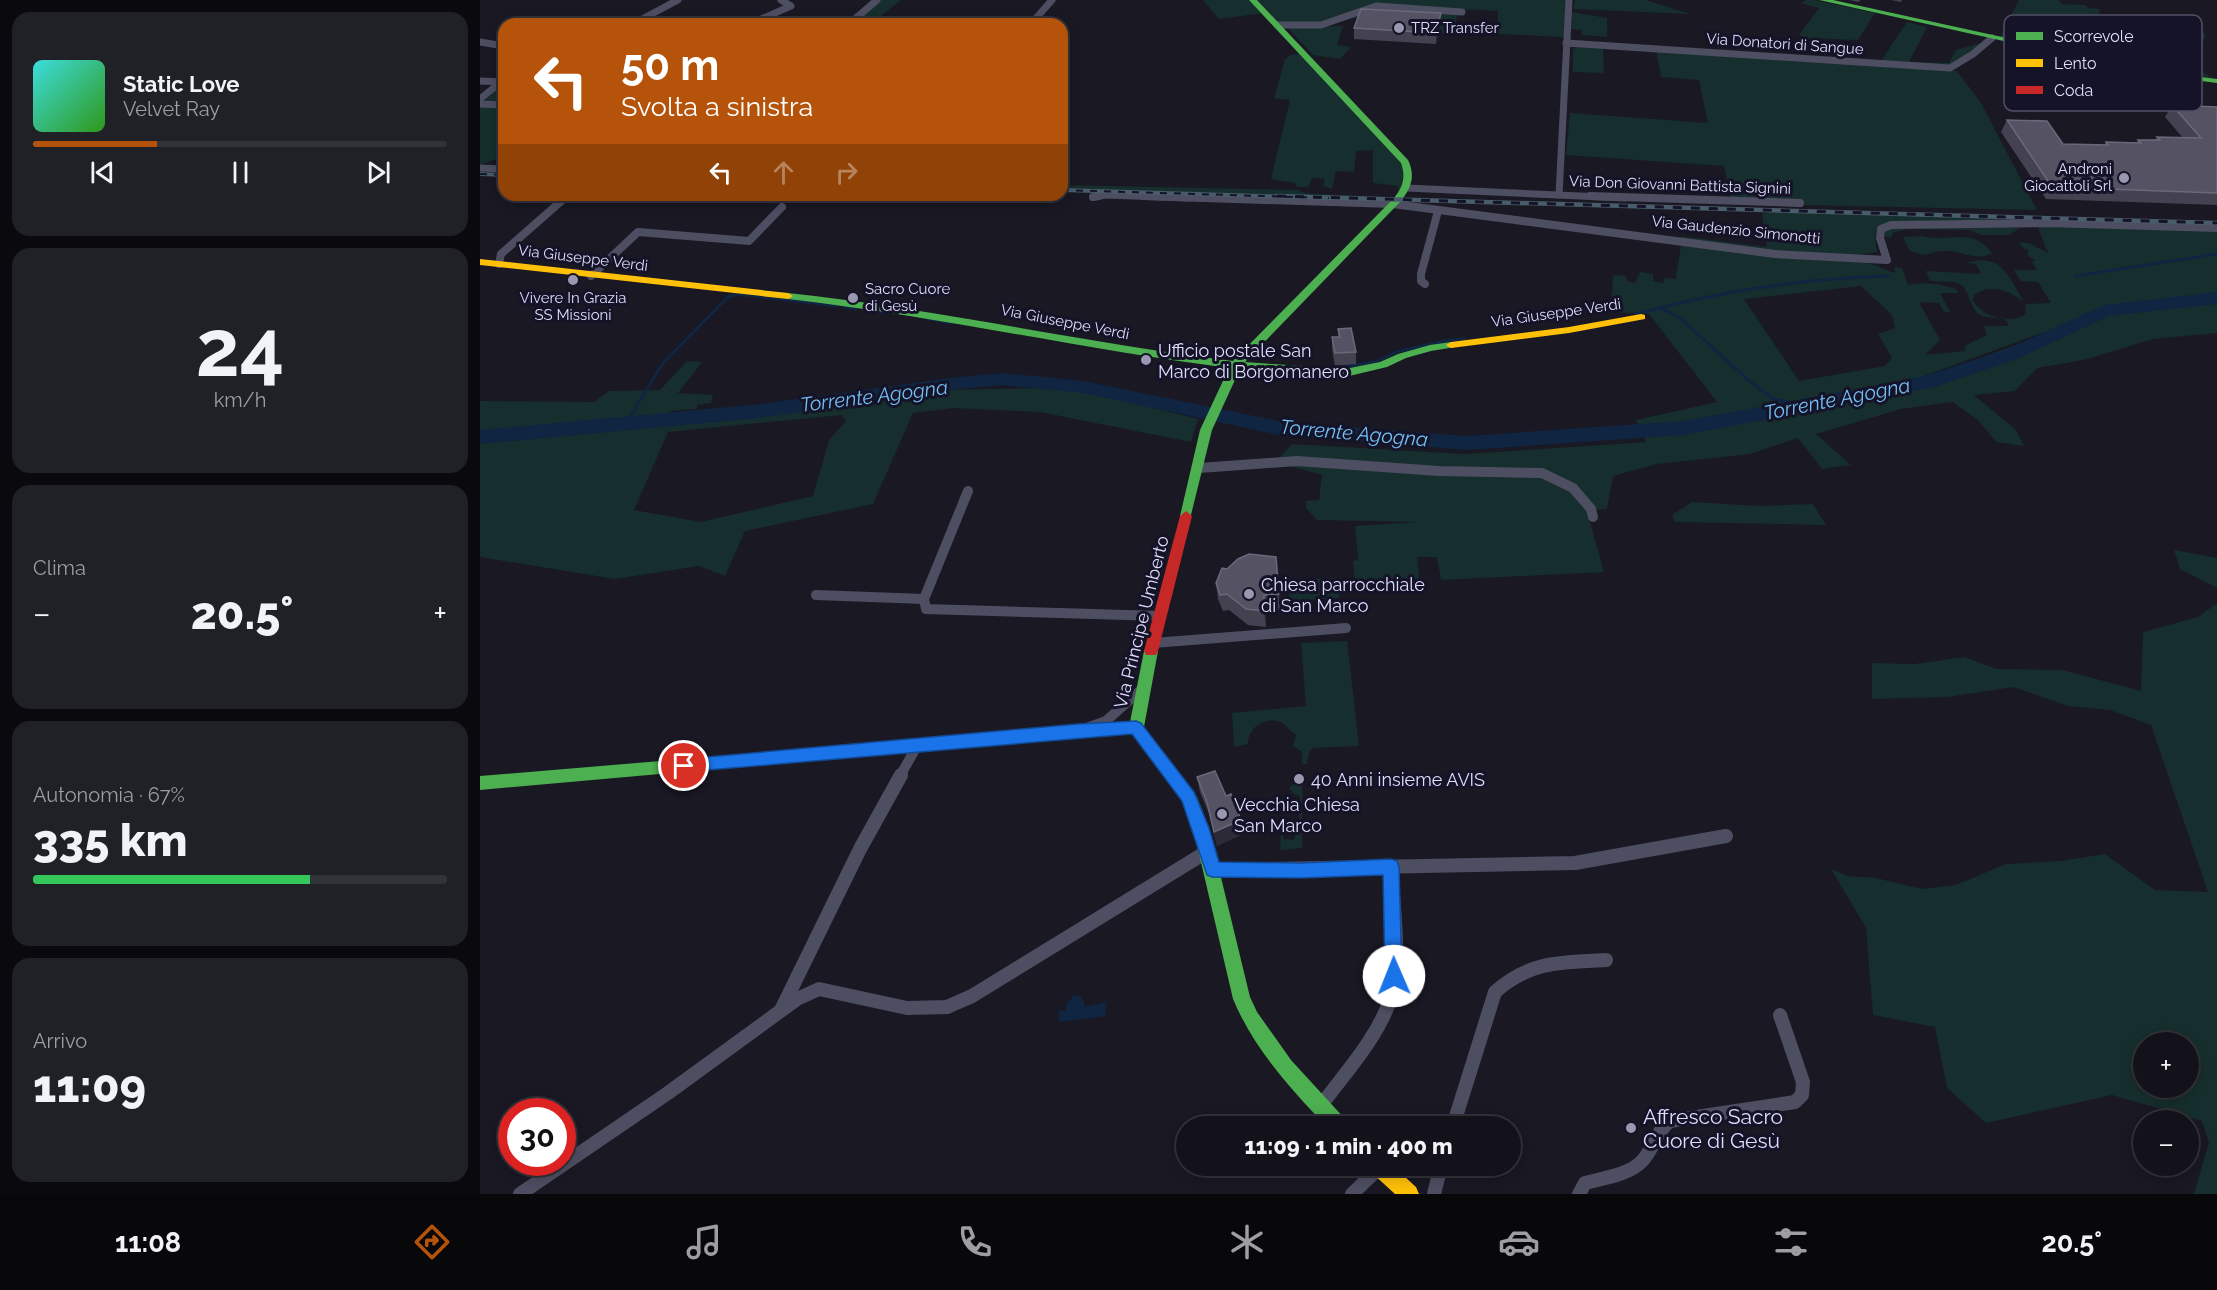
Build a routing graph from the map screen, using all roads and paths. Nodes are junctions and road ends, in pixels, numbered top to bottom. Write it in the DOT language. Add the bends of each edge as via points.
graph roads {
  1 [pos="678,0"];
  2 [pos="781,0"];
  3 [pos="877,0"];
  4 [pos="1052,0"];
  5 [pos="1253,0"];
  6 [pos="1569,0"];
  7 [pos="1823,0"];
  8 [pos="1462,12"];
  9 [pos="644,18"];
  10 [pos="764,18"];
  11 [pos="856,18"];
  12 [pos="1036,18"];
  13 [pos="1277,25"];
  14 [pos="1992,38"];
  15 [pos="2004,41"];
  16 [pos="480,42"];
  17 [pos="1566,43"];
  18 [pos="498,45"];
  19 [pos="2202,79"];
  20 [pos="480,81"];
  21 [pos="2217,81"];
  22 [pos="498,82"];
  23 [pos="498,84"];
  24 [pos="480,99"];
  25 [pos="480,104"];
  26 [pos="498,105"];
  27 [pos="480,168"];
  28 [pos="498,169"];
  29 [pos="1407,188"];
  30 [pos="1559,195"];
  31 [pos="1093,197"];
  32 [pos="561,201"];
  33 [pos="1800,202"];
  34 [pos="1393,204"];
  35 [pos="782,207"];
  36 [pos="1438,211"];
  37 [pos="2217,228"];
  38 [pos="480,262"];
  39 [pos="499,264"];
  40 [pos="591,276"];
  41 [pos="1425,284"];
  42 [pos="1641,317"];
  43 [pos="1236,364"];
  44 [pos="1199,468"];
  45 [pos="968,491"];
  46 [pos="1593,516"];
  47 [pos="816,595"];
  48 [pos="924,599"];
  49 [pos="1161,616"];
  50 [pos="1346,628"];
  51 [pos="1153,643"];
  52 [pos="1144,687"];
  53 [pos="1136,728"];
  54 [pos="1078,731"];
  55 [pos="917,746"];
  56 [pos="480,783"];
  57 [pos="1726,836"];
  58 [pos="1208,851"];
  59 [pos="1391,867"];
  60 [pos="1212,870"];
  61 [pos="1606,960"];
  62 [pos="780,1012"];
  63 [pos="1780,1015"];
  64 [pos="1320,1107"];
  65 [pos="1329,1116"];
  66 [pos="1456,1116"];
  67 [pos="1370,1176"];
  68 [pos="1390,1176"];
  69 [pos="1438,1176"];
  70 [pos="520,1194"];
  71 [pos="1352,1194"];
  72 [pos="1409,1194"];
  73 [pos="1434,1194"];
  74 [pos="1579,1194"];
  1 -- 9 [label="street"];
  2 -- 10 [label="street" via="791,6"];
  3 -- 11 [label="street"];
  4 -- 12 [label="street"];
  5 -- 13 [label="street"];
  6 -- 17 [label="street, Via Don Giovanni Battista Signini"];
  7 -- 14 [label="street"];
  8 -- 13 [label="street" via="1376,6 1321,25"];
  13 -- 29 [label="street" via="1405,162 1410,175"];
  14 -- 15 [label="street"];
  14 -- 17 [label="street, Via Donatori di Sangue" via="1950,68"];
  16 -- 18 [label="street"];
  17 -- 30 [label="street, Via Don Giovanni Battista Signini"];
  19 -- 21 [label="street"];
  20 -- 22 [label="street"];
  23 -- 24 [label="street"];
  25 -- 26 [label="street"];
  27 -- 28 [label="street"];
  29 -- 30 [label="street, Via Don Giovanni Battista Signini"];
  29 -- 34 [label="street"];
  30 -- 33 [label="street, Via Don Giovanni Battista Signini"];
  31 -- 34 [label="street, Via Gaudenzio Simonotti"];
  32 -- 39 [label="street" via="501,254"];
  34 -- 36 [label="street, Via Gaudenzio Simonotti"];
  34 -- 43 [label="street"];
  35 -- 40 [label="street" via="749,241 638,232"];
  36 -- 37 [label="street, Via Gaudenzio Simonotti" via="1775,254 1887,260 1881,229 1891,225 2048,223"];
  36 -- 41 [label="street" via="1421,274"];
  38 -- 39 [label="street, Via Giuseppe Verdi"];
  39 -- 40 [label="street, Via Giuseppe Verdi"];
  40 -- 43 [label="street, Via Giuseppe Verdi" via="868,305 1155,355"];
  42 -- 43 [label="street, Via Giuseppe Verdi" via="1430,348 1383,365 1345,373"];
  43 -- 44 [label="street, Via Principe Umberto" via="1206,430"];
  44 -- 46 [label="street" via="1297,461 1439,471 1542,473 1573,488"];
  44 -- 49 [label="street, Via Principe Umberto"];
  45 -- 48 [label="street"];
  47 -- 48 [label="street"];
  48 -- 49 [label="street" via="926,609"];
  49 -- 51 [label="street, Via Principe Umberto"];
  50 -- 51 [label="street"];
  51 -- 52 [label="street, Via Principe Umberto"];
  52 -- 53 [label="street, Via Principe Umberto"];
  52 -- 54 [label="street" via="1106,721"];
  53 -- 54 [label="street"];
  53 -- 58 [label="street, Via Principe Umberto" via="1189,797"];
  54 -- 55 [label="street"];
  55 -- 56 [label="street"];
  55 -- 62 [label="street" via="860,849"];
  57 -- 59 [label="street" via="1575,862"];
  58 -- 60 [label="street, Via Principe Umberto"];
  58 -- 62 [label="street" via="972,996 947,1007 907,1008 819,989"];
  59 -- 60 [label="street"];
  59 -- 64 [label="street" via="1394,976 1390,998 1384,1015"];
  60 -- 64 [label="street, Via Principe Umberto" via="1242,999 1253,1026 1268,1049"];
  61 -- 66 [label="street" via="1526,968 1495,992"];
  62 -- 70 [label="street"];
  63 -- 74 [label="street" via="1803,1082 1802,1095 1795,1102 1670,1121 1660,1129 1636,1166 1585,1183"];
  64 -- 65 [label="street, Via Principe Umberto"];
  67 -- 71 [label="street"];
  68 -- 72 [label="street"];
  69 -- 73 [label="street"];
}
